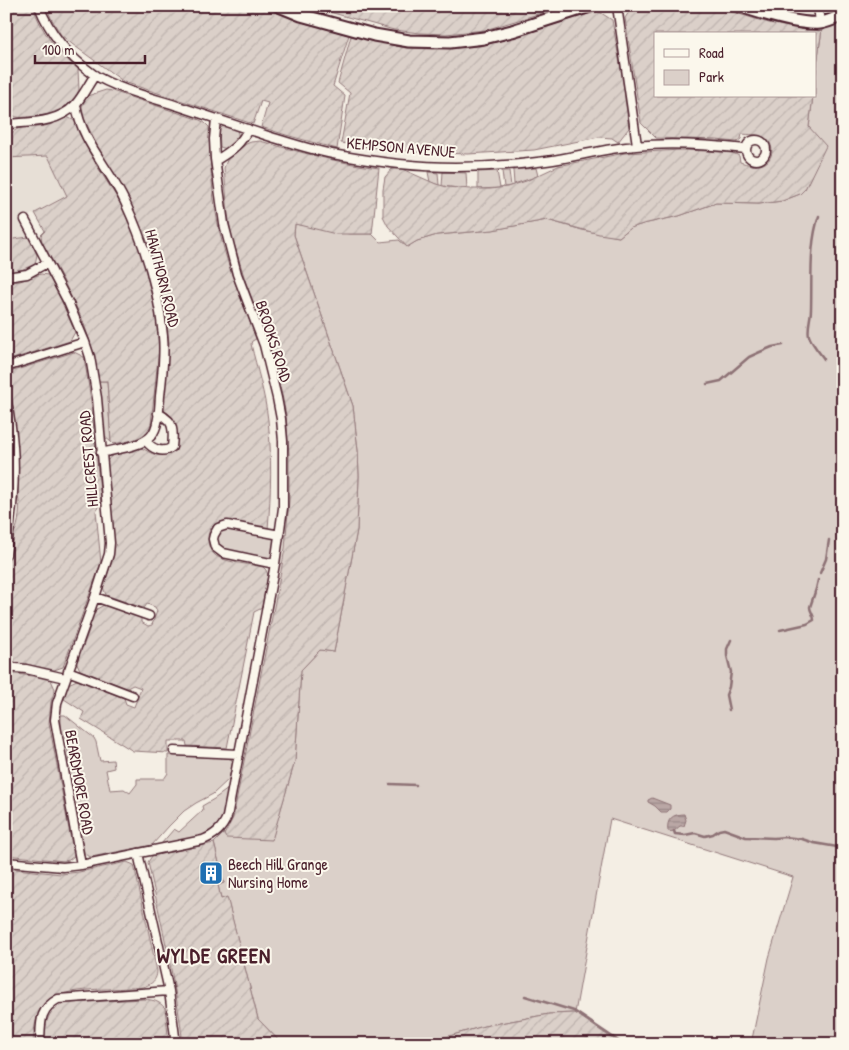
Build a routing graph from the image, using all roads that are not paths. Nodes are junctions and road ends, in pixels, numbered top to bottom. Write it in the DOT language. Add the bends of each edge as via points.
graph roads {
  1 [pos="39,6"];
  2 [pos="279,6"];
  3 [pos="590,6"];
  4 [pos="617,6"];
  5 [pos="740,6"];
  6 [pos="818,6"];
  7 [pos="843,15"];
  8 [pos="820,22"];
  9 [pos="94,75"];
  10 [pos="76,104"];
  11 [pos="216,119"];
  12 [pos="8,124"];
  13 [pos="248,130"];
  14 [pos="637,145"];
  15 [pos="746,149"];
  16 [pos="215,159"];
  17 [pos="25,220"];
  18 [pos="47,263"];
  19 [pos="6,277"];
  20 [pos="85,342"];
  21 [pos="6,367"];
  22 [pos="6,396"];
  23 [pos="158,413"];
  24 [pos="146,441"];
  25 [pos="101,453"];
  26 [pos="280,535"];
  27 [pos="6,554"];
  28 [pos="275,564"];
  29 [pos="95,596"];
  30 [pos="149,616"];
  31 [pos="6,667"];
  32 [pos="66,674"];
  33 [pos="133,696"];
  34 [pos="57,703"];
  35 [pos="174,751"];
  36 [pos="239,754"];
  37 [pos="138,853"];
  38 [pos="6,862"];
  39 [pos="81,865"];
  40 [pos="169,991"];
  41 [pos="40,1044"];
  42 [pos="176,1044"];
  1 -- 9 [label="street, KEMPSON AVENUE" via="63,48"];
  2 -- 3 [label="street" via="374,35 409,41 450,42 484,38"];
  4 -- 14 [label="street"];
  5 -- 8 [label="street" via="795,21"];
  6 -- 8 [label="street"];
  7 -- 8 [label="street"];
  9 -- 10 [label="street"];
  9 -- 11 [label="street, KEMPSON AVENUE" via="116,86"];
  10 -- 12 [label="street" via="51,119"];
  10 -- 23 [label="street, HAWTHORN ROAD" via="84,132 124,200 146,254 163,337"];
  11 -- 13 [label="street, KEMPSON AVENUE"];
  11 -- 16 [label="street, BROOKS ROAD"];
  13 -- 14 [label="street, KEMPSON AVENUE" via="336,155 456,167 548,161"];
  13 -- 16 [label="street" via="238,145"];
  14 -- 15 [label="street, KEMPSON AVENUE" via="692,144"];
  16 -- 26 [label="street, BROOKS ROAD" via="230,250 264,345 281,419 283,508"];
  17 -- 18 [label="street, HILLCREST ROAD"];
  18 -- 19 [label="street" via="26,274"];
  18 -- 20 [label="street, HILLCREST ROAD"];
  20 -- 21 [label="street"];
  20 -- 25 [label="street, HILLCREST ROAD" via="97,398"];
  22 -- 27 [label="street" via="13,444 14,483"];
  23 -- 24 [label="street, HAWTHORN ROAD" via="153,433"];
  23 -- 24 [label="street" via="171,425 172,447 162,451"];
  24 -- 25 [label="street"];
  25 -- 29 [label="street, HILLCREST ROAD" via="110,543"];
  26 -- 28 [label="street, BROOKS ROAD"];
  26 -- 28 [label="street" via="228,525 218,528 213,539 222,553"];
  28 -- 36 [label="street, BROOKS ROAD"];
  29 -- 30 [label="street"];
  29 -- 32 [label="street, HILLCREST ROAD"];
  31 -- 32 [label="street"];
  32 -- 33 [label="street"];
  32 -- 34 [label="street, HILLCREST ROAD"];
  34 -- 39 [label="street, BEARDMORE ROAD" via="55,720"];
  35 -- 36 [label="street"];
  36 -- 37 [label="street, BROOKS ROAD" via="227,817 216,834 203,840"];
  37 -- 39 [label="street, BROOKS ROAD"];
  37 -- 40 [label="street"];
  38 -- 39 [label="street, BROOKS ROAD" via="64,867"];
  40 -- 41 [label="street" via="58,999 44,1012"];
  40 -- 42 [label="street"];
}
